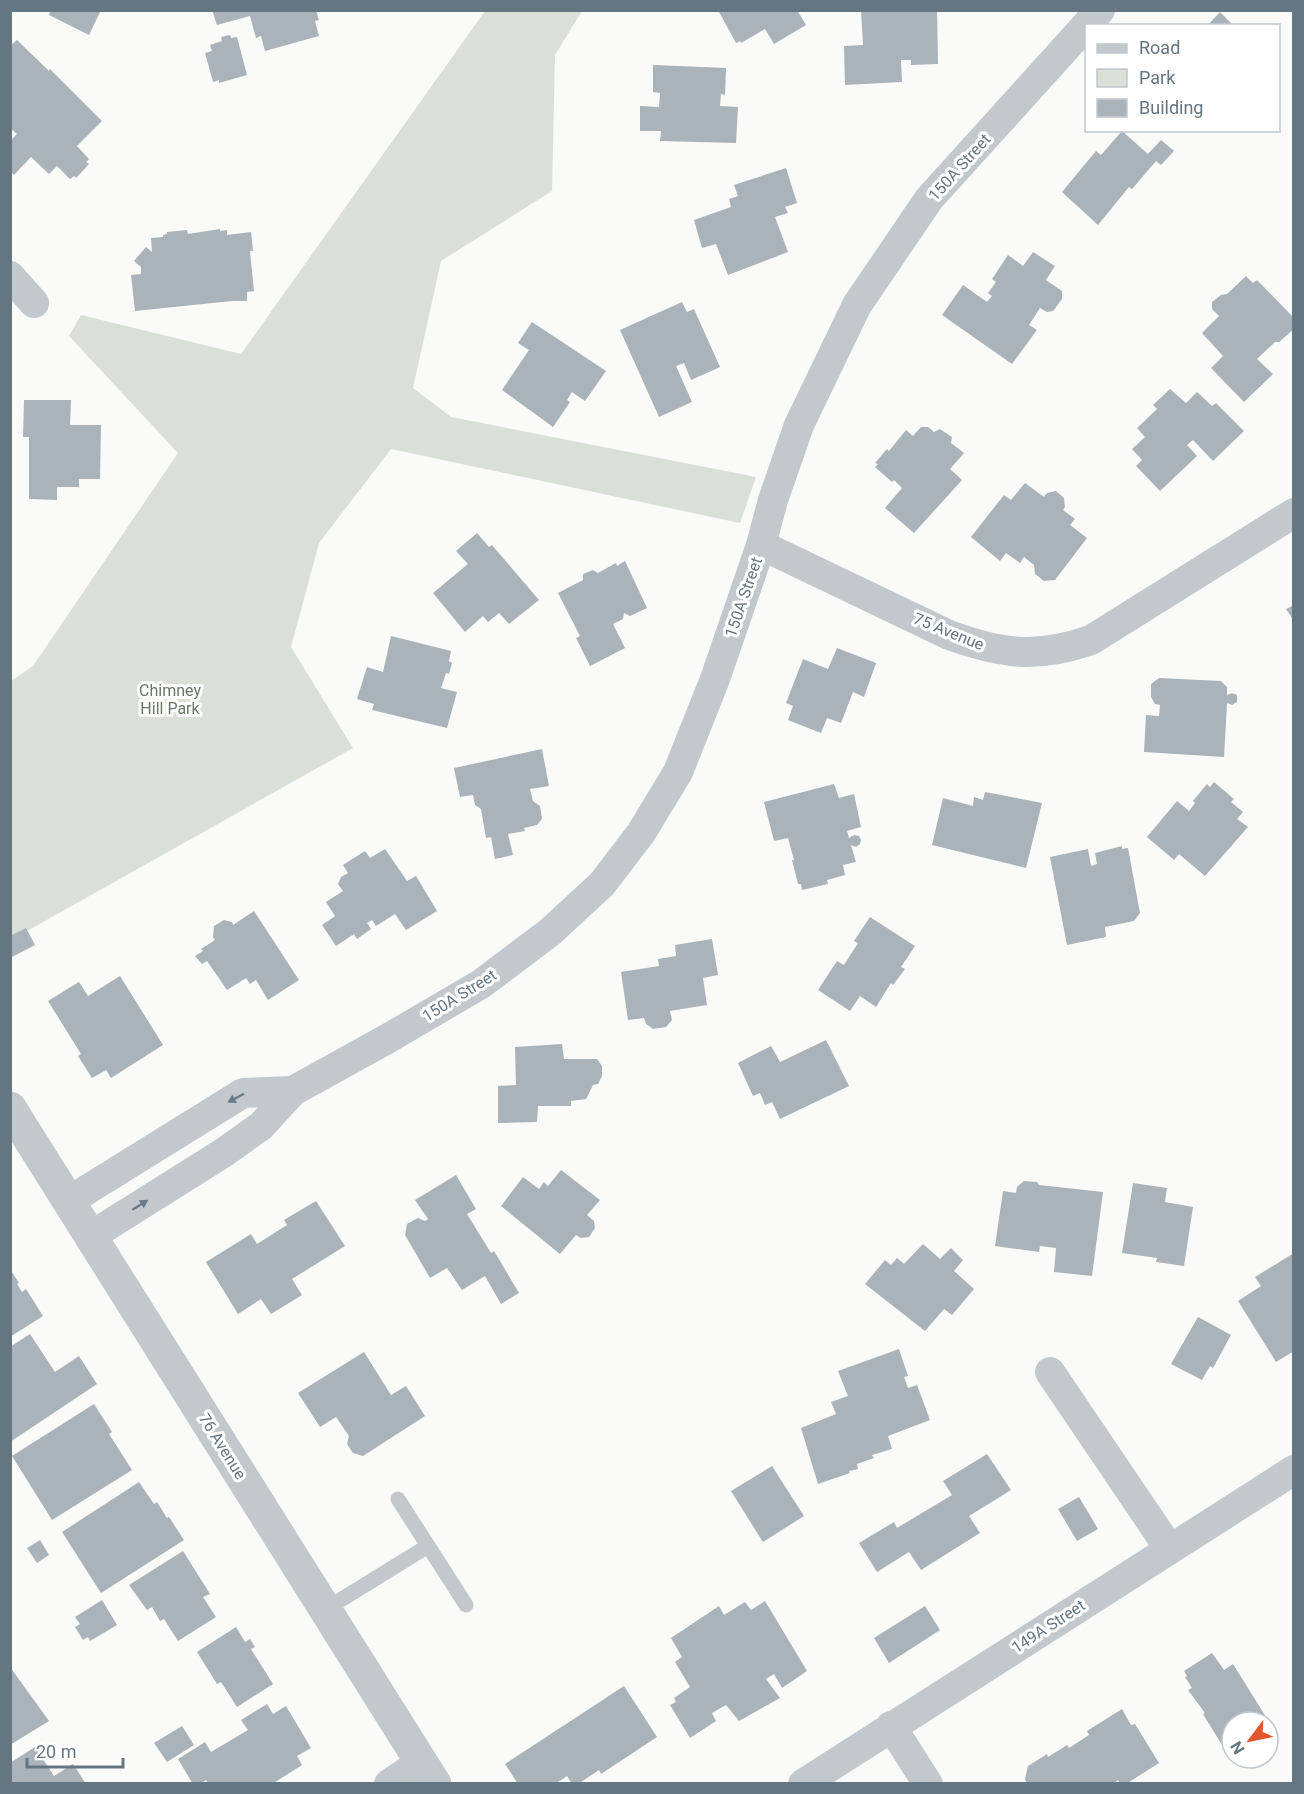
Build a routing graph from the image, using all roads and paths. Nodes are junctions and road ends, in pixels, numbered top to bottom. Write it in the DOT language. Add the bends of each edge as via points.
graph roads {
  1 [pos="1100,10"];
  2 [pos="1087,24"];
  3 [pos="1085,27"];
  4 [pos="10,276"];
  5 [pos="34,303"];
  6 [pos="1293,513"];
  7 [pos="761,545"];
  8 [pos="293,1091"];
  9 [pos="10,1108"];
  10 [pos="69,1201"];
  11 [pos="91,1236"];
  12 [pos="1050,1372"];
  13 [pos="1293,1470"];
  14 [pos="398,1499"];
  15 [pos="428,1546"];
  16 [pos="1169,1548"];
  17 [pos="466,1605"];
  18 [pos="326,1609"];
  19 [pos="891,1726"];
  20 [pos="429,1773"];
  21 [pos="389,1784"];
  22 [pos="803,1784"];
  23 [pos="928,1784"];
  1 -- 2 [label="street, 150A Street"];
  3 -- 7 [label="street, 150A Street" via="929,199 857,305 799,425"];
  4 -- 5 [label="street"];
  6 -- 7 [label="street, 75 Avenue" via="1091,640 1037,652 1008,652 949,635"];
  7 -- 8 [label="street, 150A Street" via="678,772 641,833 602,884 550,932 481,984"];
  8 -- 10 [label="street, 150A Street, one-way" via="243,1093"];
  11 -- 8 [label="street, 150A Street, one-way" via="261,1126"];
  9 -- 10 [label="street, 76 Avenue"];
  10 -- 11 [label="street, 76 Avenue"];
  11 -- 18 [label="street, 76 Avenue"];
  12 -- 16 [label="street"];
  13 -- 16 [label="street, 149A Street"];
  14 -- 15 [label="lane"];
  15 -- 17 [label="lane"];
  15 -- 18 [label="lane"];
  16 -- 19 [label="street, 149A Street"];
  18 -- 20 [label="street, 76 Avenue"];
  19 -- 22 [label="street, 149A Street"];
  19 -- 23 [label="street"];
  20 -- 21 [label="street"];
}
